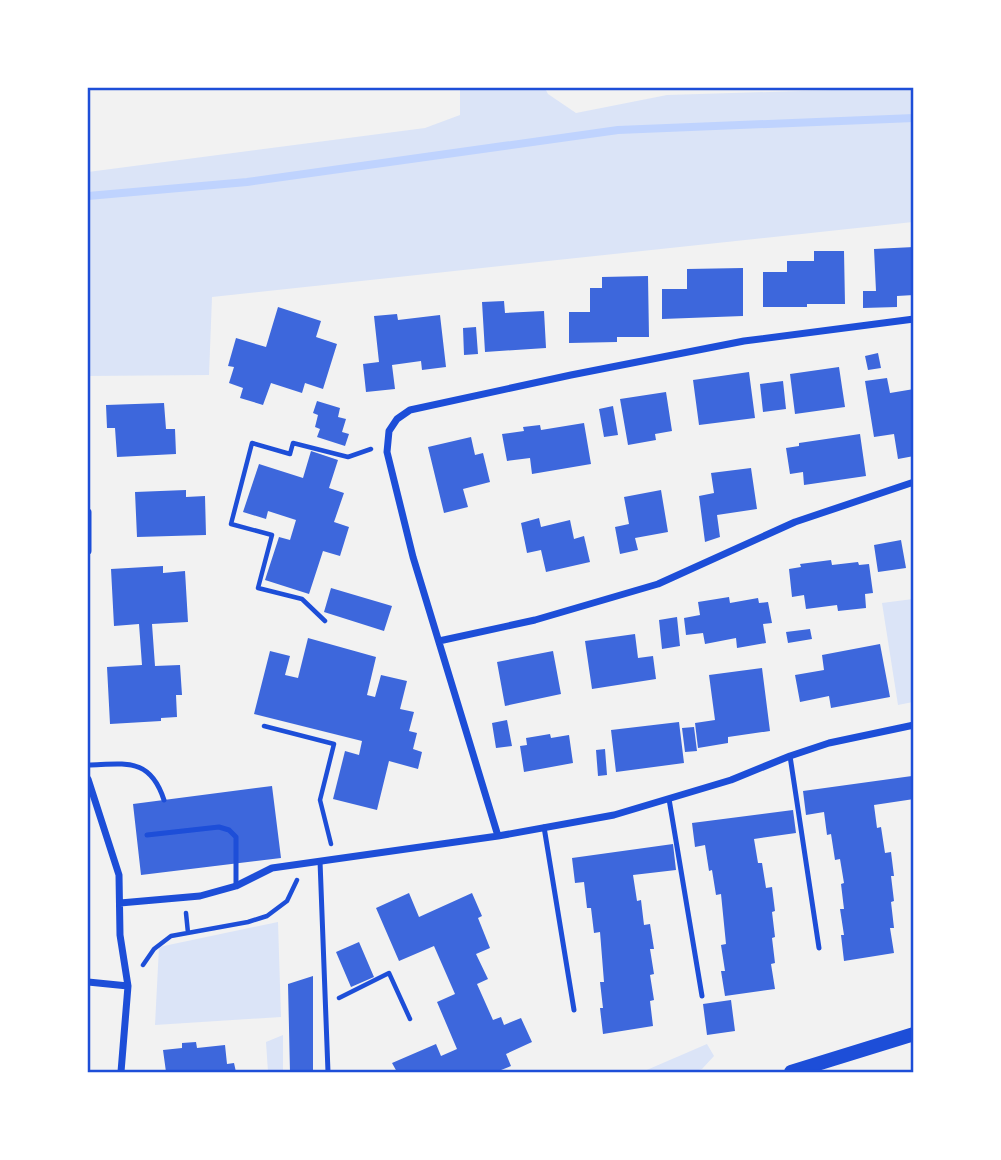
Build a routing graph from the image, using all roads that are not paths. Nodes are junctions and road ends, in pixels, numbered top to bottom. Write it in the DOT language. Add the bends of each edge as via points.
graph roads {
  1 [pos="914,319"];
  2 [pos="914,482"];
  3 [pos="88,512"];
  4 [pos="88,551"];
  5 [pos="439,640"];
  6 [pos="914,726"];
  7 [pos="790,756"];
  8 [pos="88,765"];
  9 [pos="88,779"];
  10 [pos="669,799"];
  11 [pos="164,800"];
  12 [pos="544,827"];
  13 [pos="147,835"];
  14 [pos="498,836"];
  15 [pos="320,861"];
  16 [pos="236,886"];
  17 [pos="120,903"];
  18 [pos="819,948"];
  19 [pos="88,982"];
  20 [pos="128,986"];
  21 [pos="702,996"];
  22 [pos="574,1010"];
  23 [pos="914,1034"];
  24 [pos="121,1073"];
  25 [pos="328,1073"];
  26 [pos="791,1073"];
  1 -- 5 [label="street" via="744,341 410,410 389,431 387,452"];
  2 -- 5 [label="street" via="795,522 658,584 535,620"];
  3 -- 4 [label="street"];
  5 -- 14 [label="street"];
  6 -- 7 [label="street" via="853,737"];
  7 -- 10 [label="street"];
  7 -- 18 [label="lane"];
  8 -- 11 [label="lane" via="134,764 158,782"];
  9 -- 17 [label="street" via="119,875"];
  10 -- 12 [label="street" via="614,815"];
  10 -- 21 [label="lane"];
  12 -- 14 [label="street"];
  12 -- 22 [label="lane"];
  13 -- 16 [label="lane" via="219,827 229,830 236,837"];
  14 -- 15 [label="street"];
  15 -- 16 [label="street" via="272,868"];
  15 -- 25 [label="lane"];
  16 -- 17 [label="street" via="200,896"];
  17 -- 20 [label="street"];
  19 -- 20 [label="street"];
  20 -- 24 [label="street"];
  23 -- 26 [label="main road"];
}
